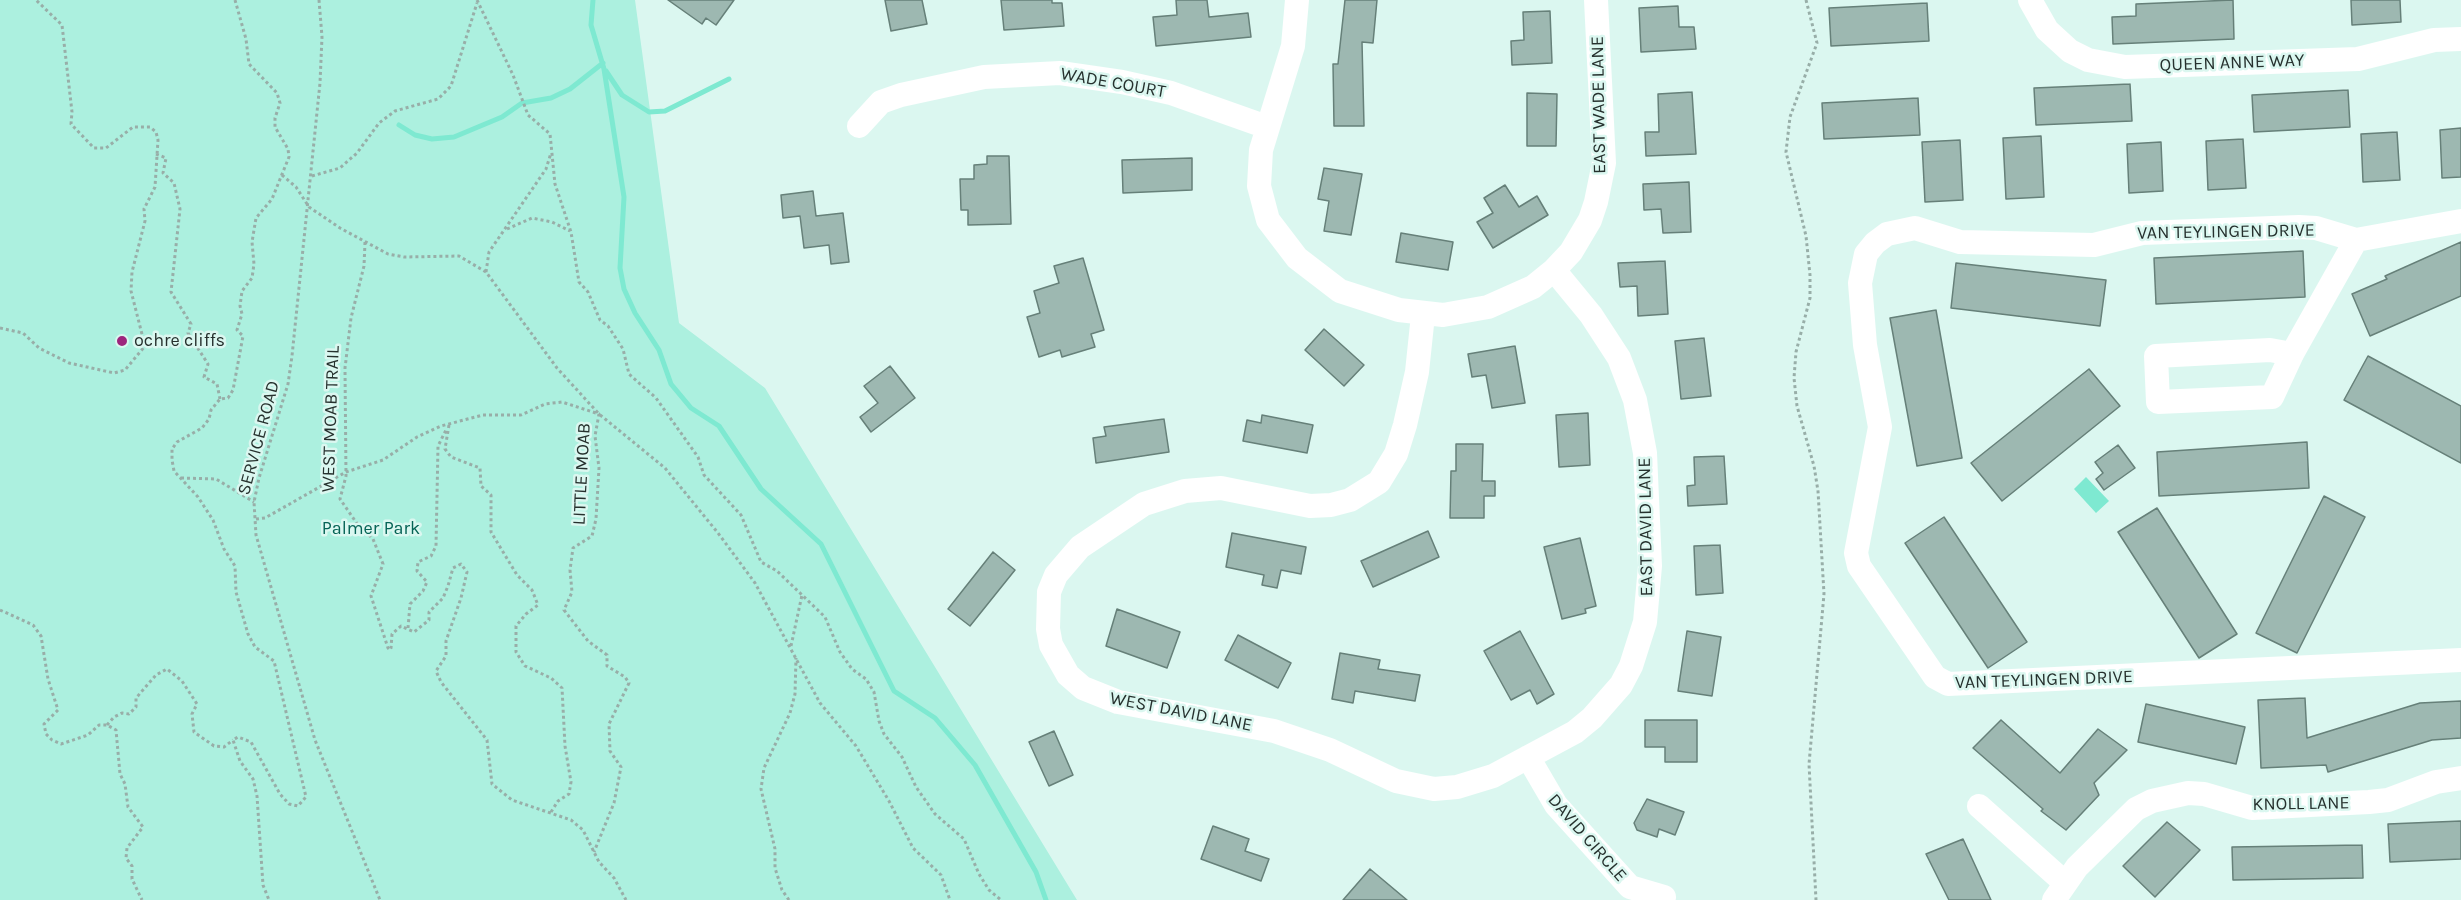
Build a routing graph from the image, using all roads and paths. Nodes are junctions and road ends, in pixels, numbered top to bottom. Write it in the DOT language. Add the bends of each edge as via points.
graph roads {
  1 [pos="36,0"];
  2 [pos="235,0"];
  3 [pos="319,0"];
  4 [pos="1297,0"];
  5 [pos="1596,0"];
  6 [pos="1806,0"];
  7 [pos="2030,0"];
  8 [pos="477,1"];
  9 [pos="2461,39"];
  10 [pos="859,126"];
  11 [pos="1267,127"];
  12 [pos="551,152"];
  13 [pos="156,154"];
  14 [pos="282,175"];
  15 [pos="312,176"];
  16 [pos="309,207"];
  17 [pos="2461,221"];
  18 [pos="505,230"];
  19 [pos="572,232"];
  20 [pos="2356,240"];
  21 [pos="365,242"];
  22 [pos="1554,270"];
  23 [pos="486,272"];
  24 [pos="1423,315"];
  25 [pos="0,328"];
  26 [pos="2292,354"];
  27 [pos="220,399"];
  28 [pos="599,414"];
  29 [pos="449,425"];
  30 [pos="346,472"];
  31 [pos="181,478"];
  32 [pos="254,502"];
  33 [pos="255,519"];
  34 [pos="802,595"];
  35 [pos="0,610"];
  36 [pos="408,628"];
  37 [pos="791,646"];
  38 [pos="796,656"];
  39 [pos="2461,660"];
  40 [pos="107,725"];
  41 [pos="233,740"];
  42 [pos="1528,757"];
  43 [pos="2461,778"];
  44 [pos="1978,807"];
  45 [pos="551,812"];
  46 [pos="594,852"];
  47 [pos="2059,891"];
  48 [pos="1664,897"];
  49 [pos="142,900"];
  50 [pos="269,900"];
  51 [pos="380,900"];
  52 [pos="626,900"];
  53 [pos="789,900"];
  54 [pos="950,900"];
  55 [pos="1001,900"];
  56 [pos="1816,900"];
  1 -- 13 [label="path" via="62,25 71,124 94,148 106,148 133,127 150,126 158,140"];
  2 -- 14 [label="path" via="249,64 277,93 280,103 275,127 289,157"];
  3 -- 15 [label="path, SERVICE ROAD" via="322,37"];
  4 -- 11 [label="street, EAST WADE LANE" via="1293,46"];
  5 -- 22 [label="street, EAST WADE LANE" via="1604,144 1600,184 1581,237"];
  6 -- 56 [label="path" via="1817,43 1790,117 1786,152 1806,236 1810,275 1810,298 1794,378 1818,491 1824,594 1809,764"];
  7 -- 9 [label="street, QUEEN ANNE WAY" via="2047,30 2070,51 2088,60 2125,67 2358,59 2434,40"];
  8 -- 12 [label="path" via="528,115 550,134"];
  8 -- 15 [label="path" via="451,86 438,99 396,111 379,123 357,153 340,168"];
  10 -- 11 [label="street, WADE COURT" via="882,102 901,95 984,77 1060,73 1171,93"];
  11 -- 24 [label="street, EAST WADE LANE" via="1259,169 1263,203 1268,220 1296,258 1340,291"];
  12 -- 18 [label="path" via="546,169"];
  12 -- 19 [label="path" via="555,184"];
  13 -- 25 [label="path" via="155,187 144,209 146,221 132,272 131,291 145,346 136,360 125,370 114,373 85,367 39,348 23,333"];
  13 -- 27 [label="path" via="166,158 163,173 174,183 180,209 171,292 191,324 188,333 208,364 204,377 217,384"];
  14 -- 16 [label="path"];
  14 -- 27 [label="path" via="272,199 256,218 252,278 242,291 237,330 243,336 237,374 228,398"];
  15 -- 16 [label="path, SERVICE ROAD"];
  16 -- 21 [label="path"];
  16 -- 32 [label="path, SERVICE ROAD" via="288,384"];
  17 -- 20 [label="street, VAN TEYLINGEN DRIVE"];
  18 -- 19 [label="path" via="532,218"];
  18 -- 23 [label="path" via="489,252"];
  19 -- 34 [label="path" via="579,282 588,292 600,320 623,349 629,374 656,398 698,457 704,475 741,515 761,562 777,571"];
  20 -- 26 [label="street"];
  20 -- 39 [label="street, VAN TEYLINGEN DRIVE" via="2299,227 2142,232 2077,246 1960,242 1915,228 1887,234 1866,254 1860,283 1865,345 1880,427 1857,538 1859,566 1935,677 1948,684"];
  21 -- 23 [label="path" via="404,257 459,256"];
  21 -- 30 [label="path, WEST MOAB TRAIL" via="345,368"];
  22 -- 24 [label="street, EAST WADE LANE" via="1533,287 1488,307"];
  22 -- 42 [label="street, EAST DAVID LANE" via="1607,338 1629,380 1645,453 1649,596 1639,645 1621,685 1575,732"];
  23 -- 28 [label="path" via="557,368"];
  24 -- 42 [label="street, WEST DAVID LANE" via="1414,392 1396,454 1379,482 1350,500 1331,505 1310,506 1221,488 1185,491 1143,504 1080,547 1056,575 1049,601 1051,645 1068,675 1101,696 1274,731 1330,750 1396,782 1434,789 1475,783"];
  26 -- 26 [label="street" via="2272,397 2158,402 2156,356 2270,350"];
  27 -- 31 [label="path" via="202,428 172,449 174,471"];
  28 -- 29 [label="path, LITTLE MOAB" via="562,402 545,404 521,415 483,415"];
  28 -- 37 [label="path" via="665,468 755,583"];
  28 -- 46 [label="path, LITTLE MOAB" via="595,436 599,468 596,519 592,536 573,548 572,592 564,609 588,641 607,655 606,666 628,683 609,724 610,751 621,767 614,803"];
  29 -- 30 [label="path, LITTLE MOAB" via="429,430 383,460"];
  29 -- 36 [label="path" via="438,446 436,546 431,556 418,562 417,571 427,582 410,604"];
  29 -- 45 [label="path" via="445,449 451,457 480,468 481,486 491,495 490,532 517,575 532,590 538,605 516,626 516,652 525,666 562,687 571,782 569,794"];
  30 -- 33 [label="path, LITTLE MOAB" via="265,518"];
  30 -- 36 [label="path, WEST MOAB TRAIL" via="340,499 373,539 383,564 371,596 390,650 392,634 401,626"];
  31 -- 32 [label="path" via="216,478"];
  31 -- 41 [label="path" via="213,520 235,566 236,592 248,634 255,647 274,661 306,797 298,806 289,804 280,794 251,742 238,737"];
  32 -- 33 [label="path, SERVICE ROAD"];
  33 -- 51 [label="path, SERVICE ROAD" via="256,535 315,740"];
  34 -- 37 [label="path"];
  34 -- 55 [label="path" via="825,617 840,652 874,692 884,734 902,756 921,795 935,814 964,838 979,874"];
  35 -- 40 [label="path" via="33,626 41,636 58,710 45,724 46,734 61,744 88,735 99,725"];
  36 -- 45 [label="path, WEST MOAB TRAIL" via="414,632 429,620 429,612 443,598 453,568 461,564 467,572 461,598 446,641 446,656 436,671 450,696 488,740 492,784 512,800"];
  37 -- 38 [label="path"];
  38 -- 53 [label="path" via="795,694 764,768 761,789 775,849 775,868"];
  38 -- 54 [label="path" via="820,703 856,746 913,848 941,875"];
  40 -- 41 [label="path" via="122,713 129,714 136,707 136,698 156,675 167,669 182,681 196,704 192,714 194,732 214,746 224,747"];
  40 -- 49 [label="path" via="116,730 128,807 143,827 127,848 126,858"];
  41 -- 50 [label="path" via="240,761 253,779 257,796 263,885"];
  42 -- 48 [label="street, DAVID CIRCLE" via="1556,805 1630,887"];
  43 -- 47 [label="street, KNOLL LANE" via="2369,802 2269,808 2236,804 2204,794 2170,796 2136,809"];
  44 -- 47 [label="street, KNOLL LANE"];
  45 -- 46 [label="path" via="583,830"];
  46 -- 52 [label="path"];
}
